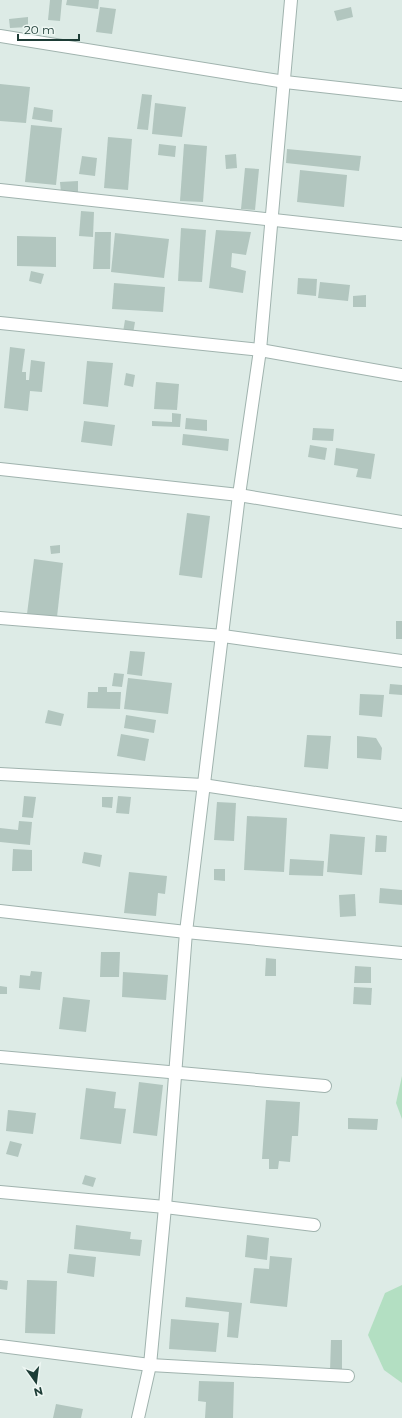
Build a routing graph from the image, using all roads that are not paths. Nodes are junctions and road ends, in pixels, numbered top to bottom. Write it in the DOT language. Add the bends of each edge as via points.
graph roads {
  1 [pos="292,0"];
  2 [pos="0,36"];
  3 [pos="285,82"];
  4 [pos="402,95"];
  5 [pos="0,190"];
  6 [pos="272,219"];
  7 [pos="402,234"];
  8 [pos="0,323"];
  9 [pos="260,350"];
  10 [pos="402,375"];
  11 [pos="0,469"];
  12 [pos="239,495"];
  13 [pos="402,522"];
  14 [pos="0,618"];
  15 [pos="223,636"];
  16 [pos="402,661"];
  17 [pos="0,774"];
  18 [pos="203,785"];
  19 [pos="402,815"];
  20 [pos="0,911"];
  21 [pos="186,932"];
  22 [pos="402,953"];
  23 [pos="0,1057"];
  24 [pos="174,1074"];
  25 [pos="325,1086"];
  26 [pos="0,1192"];
  27 [pos="165,1207"];
  28 [pos="314,1224"];
  29 [pos="0,1346"];
  30 [pos="150,1365"];
  31 [pos="348,1376"];
  32 [pos="138,1418"];
  1 -- 3 [label="street"];
  2 -- 3 [label="street"];
  3 -- 4 [label="street"];
  3 -- 6 [label="street"];
  5 -- 6 [label="street"];
  6 -- 7 [label="street"];
  6 -- 9 [label="street"];
  8 -- 9 [label="street"];
  9 -- 10 [label="street"];
  9 -- 12 [label="street"];
  11 -- 12 [label="street"];
  12 -- 13 [label="street"];
  12 -- 15 [label="street"];
  14 -- 15 [label="street"];
  15 -- 16 [label="street"];
  15 -- 18 [label="street"];
  17 -- 18 [label="street"];
  18 -- 19 [label="street"];
  18 -- 21 [label="street"];
  20 -- 21 [label="street"];
  21 -- 22 [label="street"];
  21 -- 24 [label="street"];
  23 -- 24 [label="street"];
  24 -- 25 [label="street"];
  24 -- 27 [label="street"];
  26 -- 27 [label="street"];
  27 -- 28 [label="street"];
  27 -- 30 [label="street"];
  29 -- 30 [label="street"];
  30 -- 31 [label="street"];
  30 -- 32 [label="street"];
}
